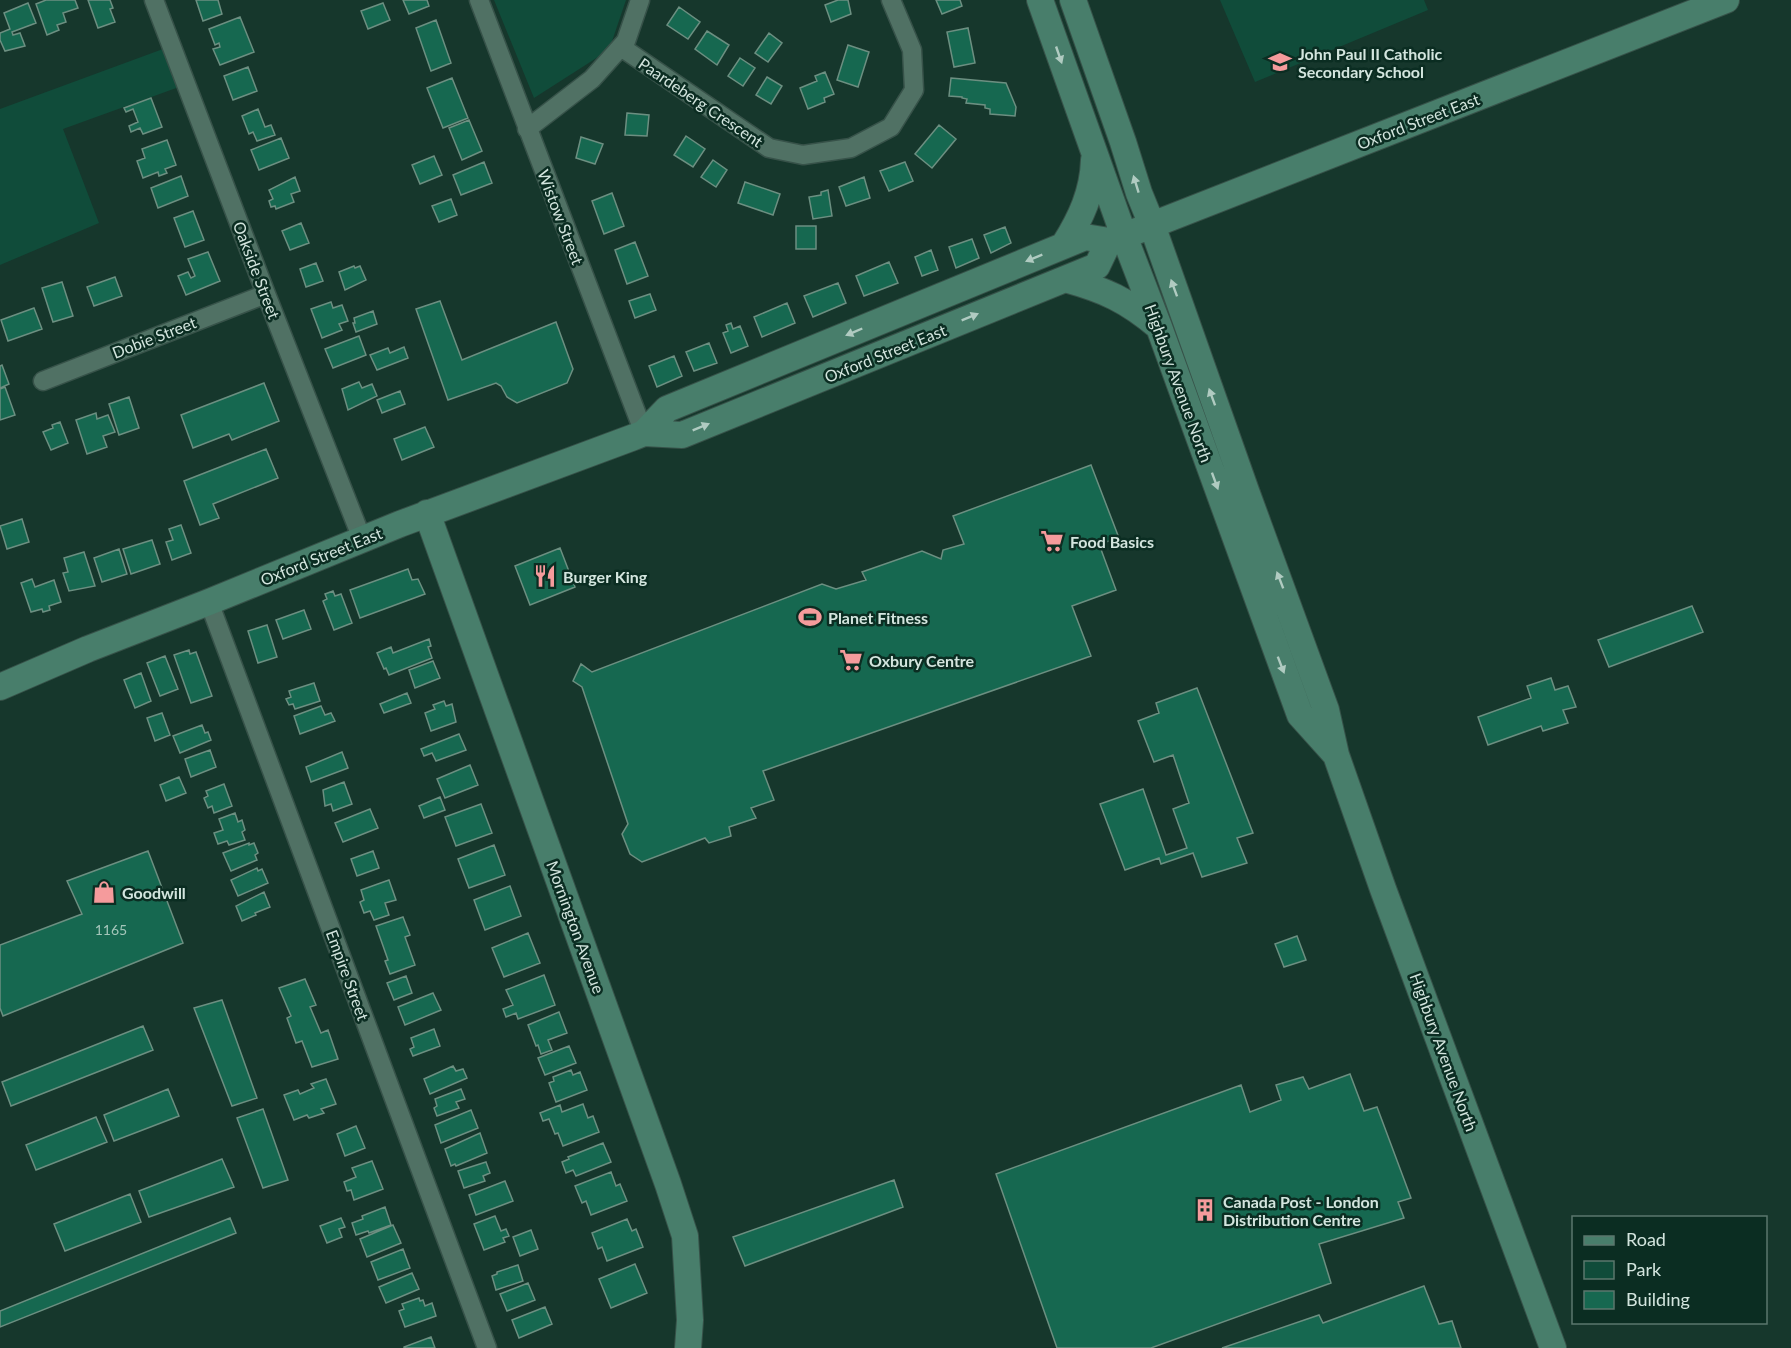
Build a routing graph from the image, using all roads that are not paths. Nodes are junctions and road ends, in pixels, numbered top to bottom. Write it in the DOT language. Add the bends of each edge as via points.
graph roads {
  1 [pos="154,0"];
  2 [pos="479,0"];
  3 [pos="640,0"];
  4 [pos="891,0"];
  5 [pos="1040,0"];
  6 [pos="1073,0"];
  7 [pos="1726,0"];
  8 [pos="621,47"];
  9 [pos="527,129"];
  10 [pos="1094,153"];
  11 [pos="1152,225"];
  12 [pos="1116,239"];
  13 [pos="1064,245"];
  14 [pos="1065,279"];
  15 [pos="266,294"];
  16 [pos="1159,327"];
  17 [pos="43,381"];
  18 [pos="644,433"];
  19 [pos="427,513"];
  20 [pos="362,539"];
  21 [pos="209,602"];
  22 [pos="0,687"];
  23 [pos="1336,755"];
  24 [pos="487,1348"];
  25 [pos="688,1348"];
  26 [pos="1553,1348"];
  1 -- 15 [label="street, Oakside Street"];
  2 -- 9 [label="street, Wistow Street"];
  3 -- 8 [label="street"];
  4 -- 8 [label="street, Paardeberg Crescent" via="912,50 914,90 891,127 851,148 802,155 769,148"];
  5 -- 10 [label="main road, Highbury Avenue North, one-way"];
  11 -- 6 [label="main road, Highbury Avenue North, one-way"];
  7 -- 11 [label="main road, Oxford Street East"];
  8 -- 9 [label="street" via="592,79"];
  9 -- 18 [label="street, Wistow Street"];
  10 -- 12 [label="main road, Highbury Avenue North"];
  10 -- 13 [label="main road" via="1093,178 1084,208"];
  11 -- 12 [label="main road, Oxford Street East"];
  23 -- 11 [label="main road, Highbury Avenue North, one-way" via="1326,710"];
  12 -- 13 [label="main road, Oxford Street East" via="1085,237"];
  12 -- 14 [label="main road, Oxford Street East" via="1097,266"];
  12 -- 16 [label="main road, Highbury Avenue North"];
  13 -- 18 [label="main road, Oxford Street East, one-way" via="667,410"];
  14 -- 16 [label="main road" via="1117,296"];
  18 -- 14 [label="main road, Oxford Street East, one-way" via="682,435"];
  15 -- 17 [label="street, Dobie Street"];
  15 -- 20 [label="street, Oakside Street"];
  16 -- 23 [label="main road, Highbury Avenue North, one-way" via="1300,715"];
  18 -- 19 [label="main road, Oxford Street East"];
  19 -- 20 [label="main road, Oxford Street East"];
  19 -- 25 [label="main road, Mornington Avenue" via="685,1236"];
  20 -- 21 [label="main road, Oxford Street East"];
  21 -- 22 [label="main road, Oxford Street East"];
  21 -- 24 [label="street, Empire Street"];
  23 -- 26 [label="main road, Highbury Avenue North"];
}
